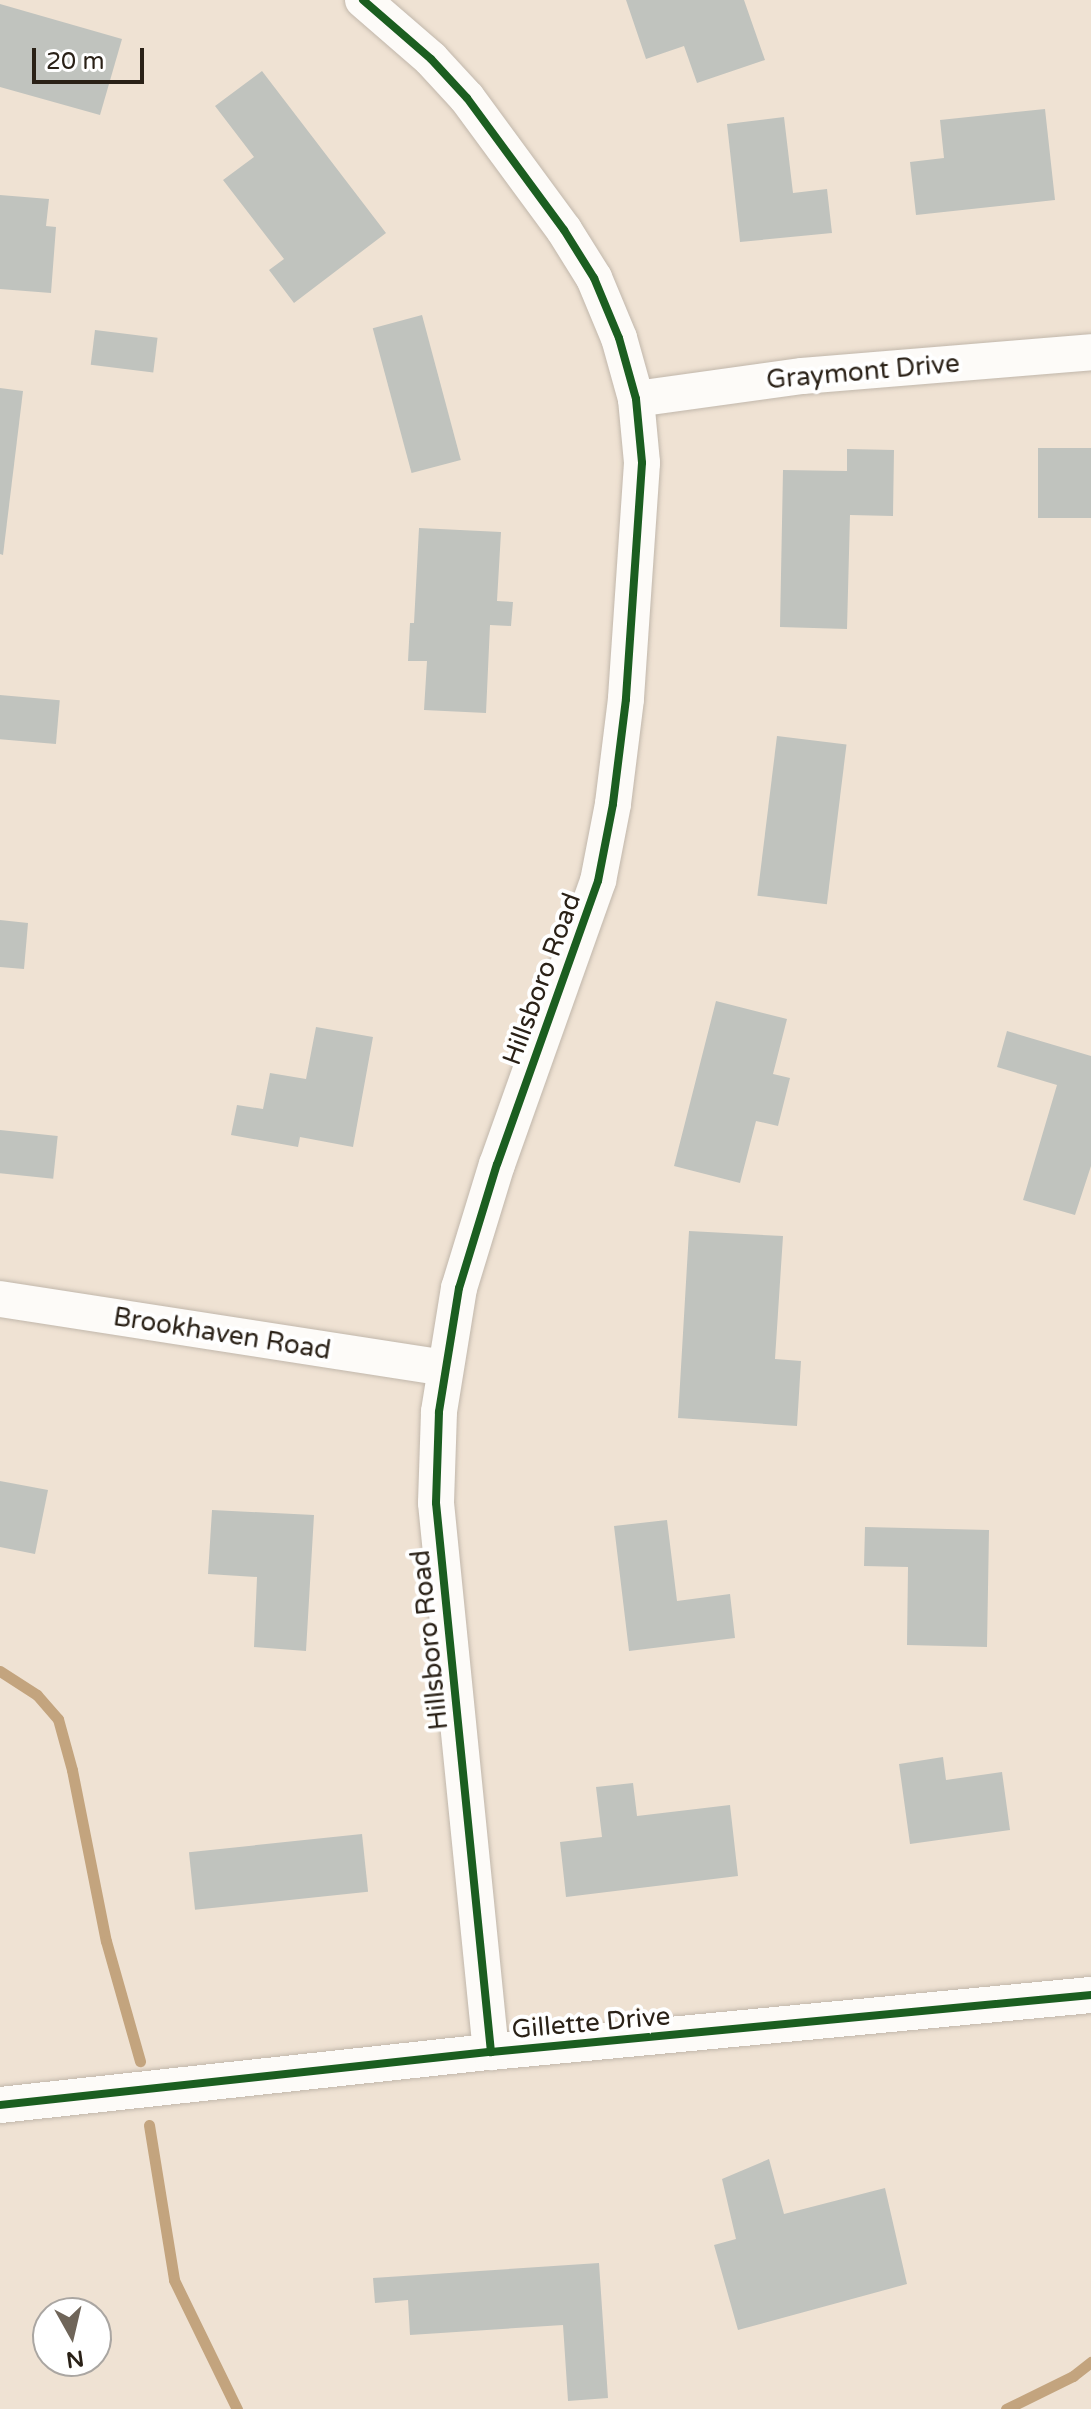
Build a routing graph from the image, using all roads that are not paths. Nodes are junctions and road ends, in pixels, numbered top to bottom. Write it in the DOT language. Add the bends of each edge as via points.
graph roads {
  1 [pos="363,0"];
  2 [pos="1091,352"];
  3 [pos="636,399"];
  4 [pos="0,1299"];
  5 [pos="444,1368"];
  6 [pos="1091,1995"];
  7 [pos="491,2052"];
  8 [pos="0,2105"];
  1 -- 3 [label="street, Hillsboro Road" via="467,98 564,230 594,278"];
  2 -- 3 [label="street, Graymont Drive" via="802,376"];
  3 -- 5 [label="street, Hillsboro Road" via="642,463 626,699 598,881 497,1164 459,1288"];
  4 -- 5 [label="street, Brookhaven Road"];
  5 -- 7 [label="street, Hillsboro Road" via="436,1503"];
  6 -- 7 [label="street, Gillette Drive"];
  7 -- 8 [label="street, Gillette Drive"];
}
